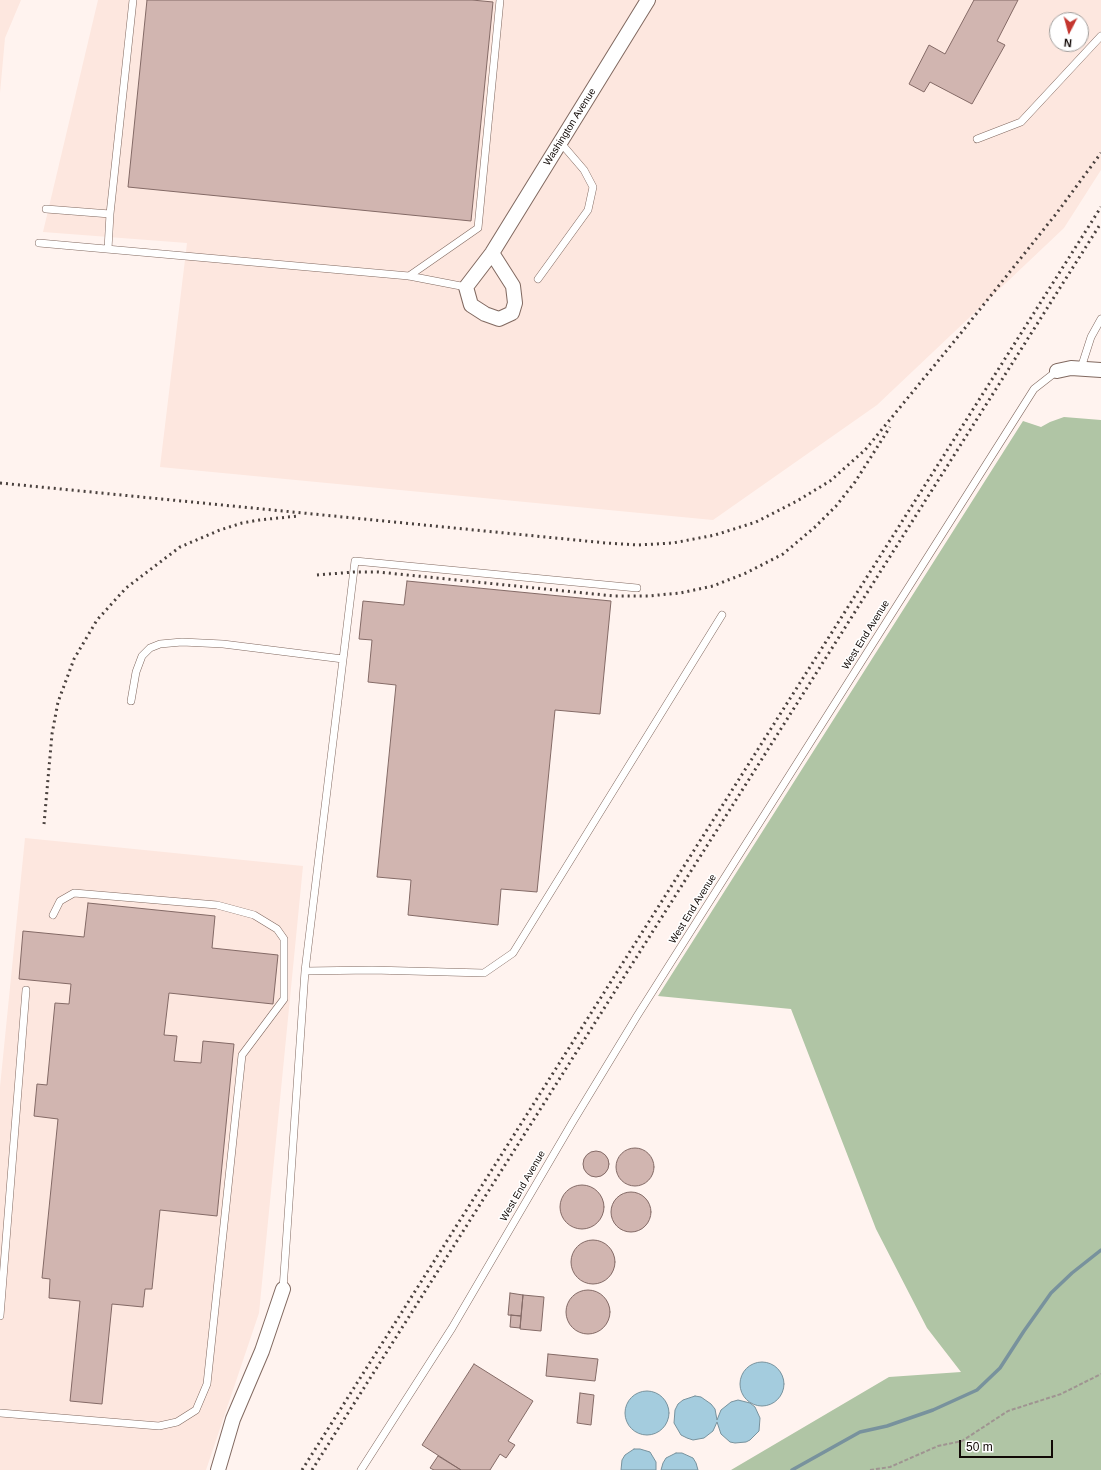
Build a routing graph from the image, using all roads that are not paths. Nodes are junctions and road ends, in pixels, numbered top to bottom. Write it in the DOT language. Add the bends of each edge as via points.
graph roads {
  1 [pos="133,0"];
  2 [pos="500,0"];
  3 [pos="648,0"];
  4 [pos="1101,36"];
  5 [pos="977,139"];
  6 [pos="560,142"];
  7 [pos="46,209"];
  8 [pos="110,214"];
  9 [pos="39,243"];
  10 [pos="108,249"];
  11 [pos="492,253"];
  12 [pos="409,276"];
  13 [pos="538,279"];
  14 [pos="466,287"];
  15 [pos="1101,319"];
  16 [pos="1081,368"];
  17 [pos="1101,370"];
  18 [pos="1057,371"];
  19 [pos="637,588"];
  20 [pos="722,615"];
  21 [pos="343,659"];
  22 [pos="131,701"];
  23 [pos="53,915"];
  24 [pos="305,971"];
  25 [pos="26,990"];
  26 [pos="283,1289"];
  27 [pos="0,1316"];
  28 [pos="0,1413"];
  29 [pos="218,1470"];
  30 [pos="361,1470"];
  1 -- 8 [label="lane"];
  2 -- 12 [label="lane" via="478,228"];
  3 -- 6 [label="street, Washington Avenue"];
  4 -- 5 [label="lane" via="1021,122"];
  6 -- 11 [label="street, Washington Avenue"];
  6 -- 13 [label="lane" via="584,170 593,187 588,210"];
  7 -- 8 [label="lane"];
  8 -- 10 [label="lane"];
  9 -- 10 [label="lane"];
  10 -- 12 [label="lane"];
  11 -- 14 [label="street, Washington Avenue"];
  11 -- 14 [label="street" via="514,286 515,303 512,313 499,319 485,314 471,305"];
  12 -- 14 [label="lane"];
  15 -- 16 [label="lane" via="1091,337"];
  16 -- 17 [label="street"];
  16 -- 18 [label="street"];
  18 -- 30 [label="lane, West End Avenue" via="1034,389 701,914 572,1122 452,1328"];
  19 -- 21 [label="lane" via="355,561"];
  20 -- 24 [label="lane" via="513,953 484,973"];
  21 -- 22 [label="lane" via="223,644 160,644 150,648 142,656 136,672"];
  21 -- 24 [label="lane"];
  23 -- 28 [label="lane" via="60,901 74,892 217,905 254,915 277,928 284,939 284,999 242,1055 208,1384 196,1410 177,1422 158,1426"];
  24 -- 26 [label="lane"];
  25 -- 27 [label="lane"];
  26 -- 29 [label="street" via="262,1351 233,1419"];
}
